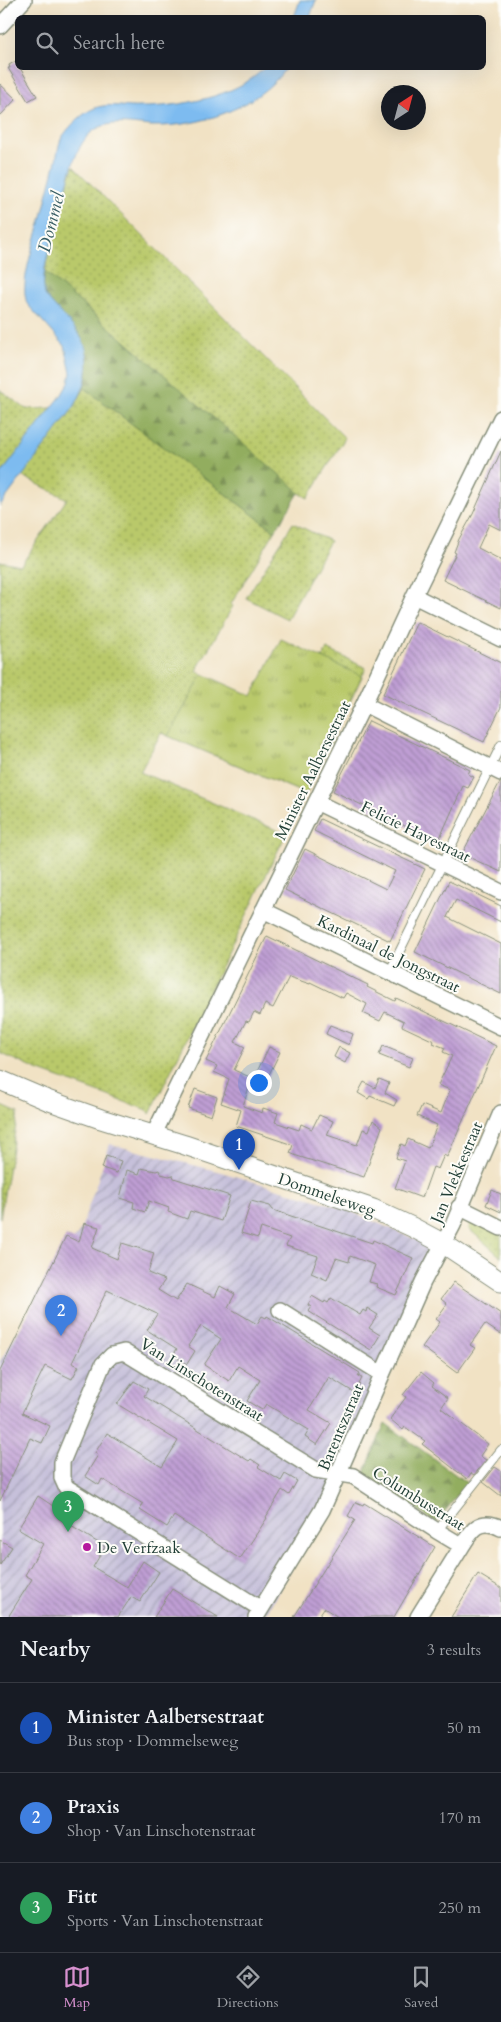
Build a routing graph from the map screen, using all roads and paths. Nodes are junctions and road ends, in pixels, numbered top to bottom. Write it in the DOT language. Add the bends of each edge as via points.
graph roads {
  1 [pos="24,0"];
  2 [pos="0,26"];
  3 [pos="501,418"];
  4 [pos="414,596"];
  5 [pos="501,639"];
  6 [pos="364,704"];
  7 [pos="501,744"];
  8 [pos="496,770"];
  9 [pos="316,802"];
  10 [pos="443,864"];
  11 [pos="501,892"];
  12 [pos="263,910"];
  13 [pos="389,973"];
  14 [pos="501,1027"];
  15 [pos="0,1080"];
  16 [pos="501,1113"];
  17 [pos="153,1136"];
  18 [pos="459,1208"];
  19 [pos="501,1228"];
  20 [pos="444,1244"];
  21 [pos="501,1282"];
  22 [pos="280,1310"];
  23 [pos="382,1374"];
  24 [pos="501,1450"];
  25 [pos="339,1474"];
  26 [pos="501,1528"];
  27 [pos="436,1531"];
  28 [pos="462,1546"];
  29 [pos="258,1613"];
  30 [pos="418,1617"];
  1 -- 2 [label="street"];
  3 -- 4 [label="street, Minister Aalbersestraat"];
  4 -- 5 [label="street"];
  4 -- 6 [label="street, Minister Aalbersestraat"];
  6 -- 8 [label="street"];
  6 -- 9 [label="street, Minister Aalbersestraat"];
  7 -- 8 [label="lane"];
  8 -- 10 [label="lane"];
  9 -- 10 [label="street, Felicie Hayestraat"];
  9 -- 12 [label="street, Minister Aalbersestraat"];
  10 -- 11 [label="street, Felicie Hayestraat"];
  10 -- 13 [label="lane"];
  12 -- 13 [label="street, Kardinaal de Jongstraat"];
  12 -- 17 [label="street, Minister Aalbersestraat"];
  13 -- 14 [label="street, Kardinaal de Jongstraat"];
  15 -- 17 [label="street, Dommelseweg" via="47,1100"];
  16 -- 18 [label="street, Jan Vlekkestraat"];
  17 -- 20 [label="street, Dommelseweg" via="373,1209"];
  18 -- 19 [label="street"];
  18 -- 20 [label="street, Jan Vlekkestraat"];
  20 -- 21 [label="street, Dommelseweg"];
  20 -- 23 [label="street, Barentszstraat" via="423,1282"];
  22 -- 23 [label="street"];
  23 -- 25 [label="street, Barentszstraat"];
  24 -- 27 [label="lane"];
  25 -- 27 [label="street, Columbusstraat" via="353,1476"];
  25 -- 29 [label="street, Barentszstraat" via="322,1510"];
  25 -- 29 [label="street, Van Linschotenstraat" via="316,1470 124,1352 112,1355 103,1364 62,1462 62,1478 66,1487"];
  26 -- 28 [label="street, Columbusstraat" via="484,1524 473,1529"];
  27 -- 28 [label="street, Columbusstraat"];
  28 -- 30 [label="street"];
}
